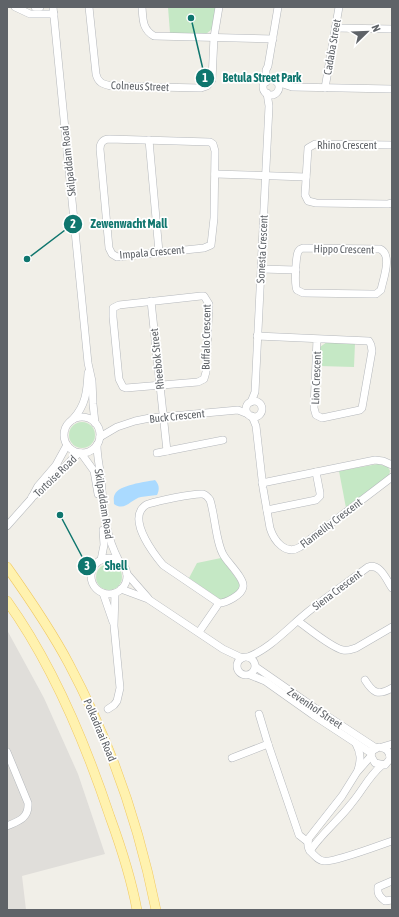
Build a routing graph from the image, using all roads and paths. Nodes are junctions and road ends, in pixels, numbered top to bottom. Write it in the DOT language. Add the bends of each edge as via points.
graph roads {
  1 [pos="15,7"];
  2 [pos="35,7"];
  3 [pos="40,7"];
  4 [pos="89,7"];
  5 [pos="142,7"];
  6 [pos="219,7"];
  7 [pos="278,7"];
  8 [pos="339,7"];
  9 [pos="54,10"];
  10 [pos="335,28"];
  11 [pos="392,30"];
  12 [pos="214,37"];
  13 [pos="273,39"];
  14 [pos="272,81"];
  15 [pos="292,87"];
  16 [pos="325,88"];
  17 [pos="392,89"];
  18 [pos="273,92"];
  19 [pos="149,140"];
  20 [pos="392,145"];
  21 [pos="215,174"];
  22 [pos="265,177"];
  23 [pos="306,177"];
  24 [pos="392,203"];
  25 [pos="159,252"];
  26 [pos="261,269"];
  27 [pos="296,270"];
  28 [pos="151,301"];
  29 [pos="257,336"];
  30 [pos="317,339"];
  31 [pos="88,363"];
  32 [pos="160,385"];
  33 [pos="252,403"];
  34 [pos="238,410"];
  35 [pos="253,415"];
  36 [pos="164,417"];
  37 [pos="72,420"];
  38 [pos="96,424"];
  39 [pos="117,427"];
  40 [pos="100,437"];
  41 [pos="223,440"];
  42 [pos="67,445"];
  43 [pos="97,445"];
  44 [pos="167,451"];
  45 [pos="80,453"];
  46 [pos="157,453"];
  47 [pos="392,465"];
  48 [pos="316,472"];
  49 [pos="392,477"];
  50 [pos="262,483"];
  51 [pos="30,499"];
  52 [pos="267,510"];
  53 [pos="15,516"];
  54 [pos="7,522"];
  55 [pos="7,526"];
  56 [pos="101,560"];
  57 [pos="119,561"];
  58 [pos="7,566"];
  59 [pos="127,574"];
  60 [pos="392,588"];
  61 [pos="118,591"];
  62 [pos="103,593"];
  63 [pos="148,599"];
  64 [pos="219,603"];
  65 [pos="9,604"];
  66 [pos="298,621"];
  67 [pos="114,626"];
  68 [pos="392,627"];
  69 [pos="198,632"];
  70 [pos="223,649"];
  71 [pos="258,654"];
  72 [pos="245,658"];
  73 [pos="255,665"];
  74 [pos="237,666"];
  75 [pos="250,675"];
  76 [pos="366,680"];
  77 [pos="392,688"];
  78 [pos="108,709"];
  79 [pos="259,714"];
  80 [pos="354,741"];
  81 [pos="268,744"];
  82 [pos="375,751"];
  83 [pos="7,752"];
  84 [pos="389,757"];
  85 [pos="232,758"];
  86 [pos="357,772"];
  87 [pos="7,826"];
  88 [pos="392,841"];
  89 [pos="308,842"];
  90 [pos="310,851"];
  91 [pos="392,881"];
  92 [pos="392,900"];
  93 [pos="137,910"];
  94 [pos="156,910"];
  1 -- 9 [label="street" via="30,14"];
  2 -- 3 [label="street"];
  4 -- 12 [label="street, Colneus Street" via="96,74 99,81 105,85 204,88 210,84 213,77"];
  5 -- 12 [label="street" via="145,28 154,36"];
  6 -- 12 [label="street"];
  7 -- 13 [label="street"];
  8 -- 10 [label="street, Cadaba Street"];
  9 -- 31 [label="street, Skilpaddam Road"];
  10 -- 11 [label="street"];
  10 -- 16 [label="street, Cadaba Street"];
  12 -- 13 [label="street"];
  13 -- 14 [label="street" via="266,70"];
  14 -- 15 [label="street"];
  14 -- 18 [label="street" via="279,86"];
  14 -- 18 [label="street" via="264,88"];
  15 -- 16 [label="street"];
  15 -- 18 [label="street"];
  16 -- 17 [label="street"];
  18 -- 22 [label="street, Sonesta Crescent" via="269,106"];
  19 -- 21 [label="street, Impala Crescent" via="212,142 215,147"];
  19 -- 25 [label="street"];
  19 -- 25 [label="street, Impala Crescent" via="105,140 100,146 101,164 110,251 117,257"];
  20 -- 23 [label="street, Rhino Crescent" via="313,144 308,148"];
  21 -- 22 [label="street"];
  21 -- 25 [label="street, Impala Crescent" via="211,245 204,248"];
  22 -- 23 [label="street"];
  22 -- 26 [label="street, Sonesta Crescent"];
  23 -- 24 [label="street, Rhino Crescent" via="306,198 312,203"];
  26 -- 27 [label="street"];
  26 -- 29 [label="street, Sonesta Crescent"];
  27 -- 27 [label="street, Hippo Crescent" via="296,286 303,293 376,294 381,290 386,255 380,249 303,248 298,253"];
  28 -- 32 [label="street, Rheebok Street"];
  28 -- 32 [label="street, Buffalo Crescent" via="113,308 119,379 126,388"];
  28 -- 32 [label="street, Buffalo Crescent" via="204,296 209,304 204,379 198,382"];
  29 -- 30 [label="street, Lion Crescent"];
  29 -- 33 [label="street, Sonesta Crescent" via="255,392"];
  30 -- 30 [label="street, Lion Crescent" via="366,340 370,343 372,351 360,410 322,418 316,415 314,408"];
  31 -- 37 [label="street, Skilpaddam Road" via="87,393 82,409"];
  31 -- 38 [label="street, Skilpaddam Road"];
  32 -- 36 [label="street, Rheebok Street"];
  33 -- 34 [label="street, Buck Crescent"];
  33 -- 35 [label="street" via="247,410"];
  33 -- 35 [label="street" via="261,406 262,410"];
  34 -- 35 [label="street, Buck Crescent"];
  34 -- 36 [label="street, Buck Crescent"];
  35 -- 50 [label="street, Flamelily Crescent"];
  36 -- 39 [label="street, Buck Crescent" via="135,421"];
  36 -- 44 [label="street, Rheebok Street"];
  37 -- 38 [label="street" via="81,417"];
  37 -- 42 [label="street" via="64,432"];
  38 -- 39 [label="street" via="105,428"];
  38 -- 40 [label="street"];
  39 -- 40 [label="street"];
  40 -- 43 [label="street"];
  41 -- 44 [label="street"];
  42 -- 45 [label="street"];
  42 -- 51 [label="street, Tortoise Road" via="56,465"];
  43 -- 45 [label="street" via="87,452"];
  43 -- 57 [label="street, Skilpaddam Road" via="104,519 110,544"];
  44 -- 46 [label="street"];
  45 -- 51 [label="street, Tortoise Road" via="67,463 42,491"];
  45 -- 56 [label="street, Skilpaddam Road" via="91,466 96,478 104,539"];
  47 -- 48 [label="street" via="375,460"];
  48 -- 50 [label="street"];
  48 -- 52 [label="street" via="320,494 318,499"];
  49 -- 52 [label="street, Flamelily Crescent" via="296,549 283,548 274,536"];
  50 -- 52 [label="street, Flamelily Crescent"];
  51 -- 53 [label="street, Tortoise Road"];
  53 -- 54 [label="street, Tortoise Road"];
  53 -- 55 [label="street, Tortoise Road"];
  56 -- 57 [label="street" via="110,558"];
  56 -- 62 [label="street" via="94,566 90,578 94,588"];
  57 -- 59 [label="street"];
  58 -- 94 [label="main road, Polkadraai Road" via="49,629 94,716 119,777"];
  59 -- 61 [label="street" via="125,584"];
  59 -- 63 [label="street, Zevenhof Street"];
  60 -- 66 [label="street, Siena Crescent" via="379,568 368,567"];
  61 -- 62 [label="street"];
  61 -- 63 [label="street, Zevenhof Street"];
  61 -- 67 [label="street"];
  62 -- 67 [label="street"];
  63 -- 69 [label="street, Zevenhof Street"];
  64 -- 64 [label="street" via="227,602 242,590 243,585 220,550 210,500 205,495 196,494 144,507 139,517 142,532 156,556"];
  64 -- 69 [label="street"];
  65 -- 93 [label="main road, Polkadraai Road" via="42,657 77,729 115,831"];
  66 -- 68 [label="street" via="343,650 356,648"];
  66 -- 71 [label="street, Siena Crescent"];
  67 -- 78 [label="street" via="120,688 117,701"];
  69 -- 70 [label="street, Zevenhof Street"];
  70 -- 72 [label="street, Zevenhof Street"];
  70 -- 74 [label="street, Zevenhof Street"];
  71 -- 72 [label="street, Siena Crescent"];
  71 -- 73 [label="street, Siena Crescent"];
  72 -- 73 [label="street, Zevenhof Street"];
  72 -- 74 [label="street" via="238,662"];
  73 -- 75 [label="street"];
  73 -- 82 [label="street, Zevenhof Street"];
  74 -- 75 [label="street, Zevenhof Street" via="240,674"];
  75 -- 80 [label="street, Zevenhof Street" via="265,681"];
  76 -- 77 [label="street" via="370,688 377,692"];
  79 -- 81 [label="street"];
  80 -- 82 [label="street, Zevenhof Street"];
  80 -- 86 [label="street" via="361,760"];
  81 -- 85 [label="street"];
  81 -- 89 [label="street" via="299,834"];
  82 -- 84 [label="street"];
  82 -- 84 [label="street" via="376,763"];
  82 -- 86 [label="street"];
  83 -- 87 [label="street" via="28,803 23,819"];
  84 -- 90 [label="street"];
  86 -- 89 [label="street"];
  88 -- 90 [label="street" via="326,862 319,860"];
  89 -- 90 [label="street"];
  91 -- 92 [label="street" via="378,887 378,891 385,901"];
}
